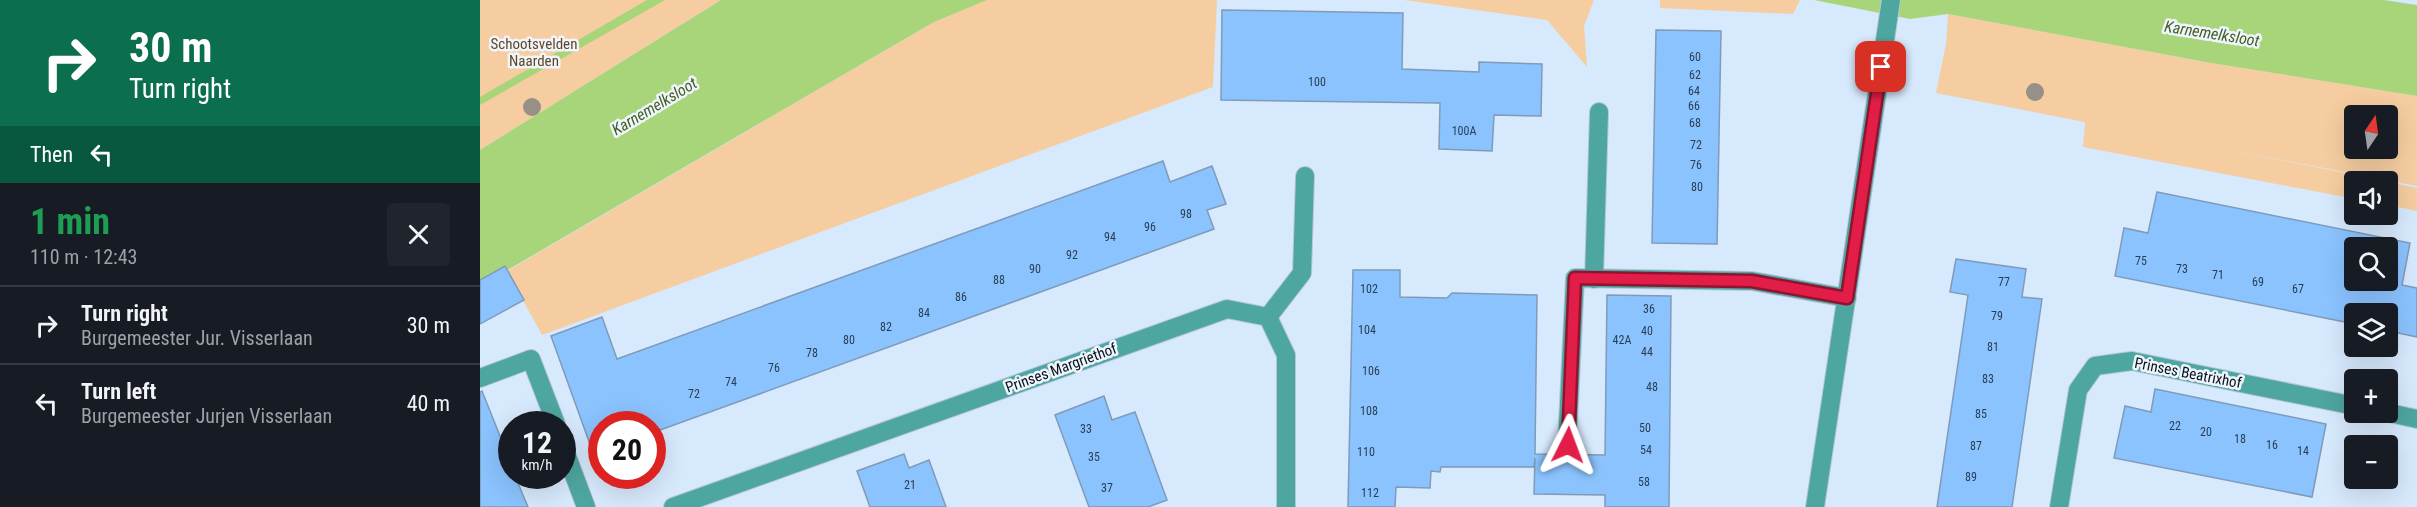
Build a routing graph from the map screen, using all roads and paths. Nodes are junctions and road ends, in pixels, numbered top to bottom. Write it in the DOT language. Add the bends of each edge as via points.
graph roads {
  1 [pos="1890,0"];
  2 [pos="1599,112"];
  3 [pos="1305,176"];
  4 [pos="1594,279"];
  5 [pos="1847,298"];
  6 [pos="1268,317"];
  7 [pos="480,378"];
  8 [pos="2344,404"];
  9 [pos="551,411"];
  10 [pos="2398,415"];
  11 [pos="2417,419"];
  12 [pos="1568,445"];
  13 [pos="576,480"];
  14 [pos="586,507"];
  15 [pos="673,507"];
  16 [pos="1286,507"];
  17 [pos="1815,507"];
  18 [pos="2059,507"];
  1 -- 5 [label="street"];
  2 -- 4 [label="street"];
  3 -- 6 [label="street" via="1302,273"];
  4 -- 5 [label="street" via="1752,281"];
  4 -- 12 [label="street" via="1575,278"];
  5 -- 17 [label="street"];
  6 -- 15 [label="street, Prinses Margriethof" via="1227,309"];
  6 -- 16 [label="street" via="1286,355"];
  7 -- 9 [label="street" via="531,359"];
  8 -- 18 [label="street, Prinses Beatrixhof" via="2132,361 2095,366 2078,390"];
  10 -- 11 [label="street"];
  13 -- 14 [label="street"];
}
